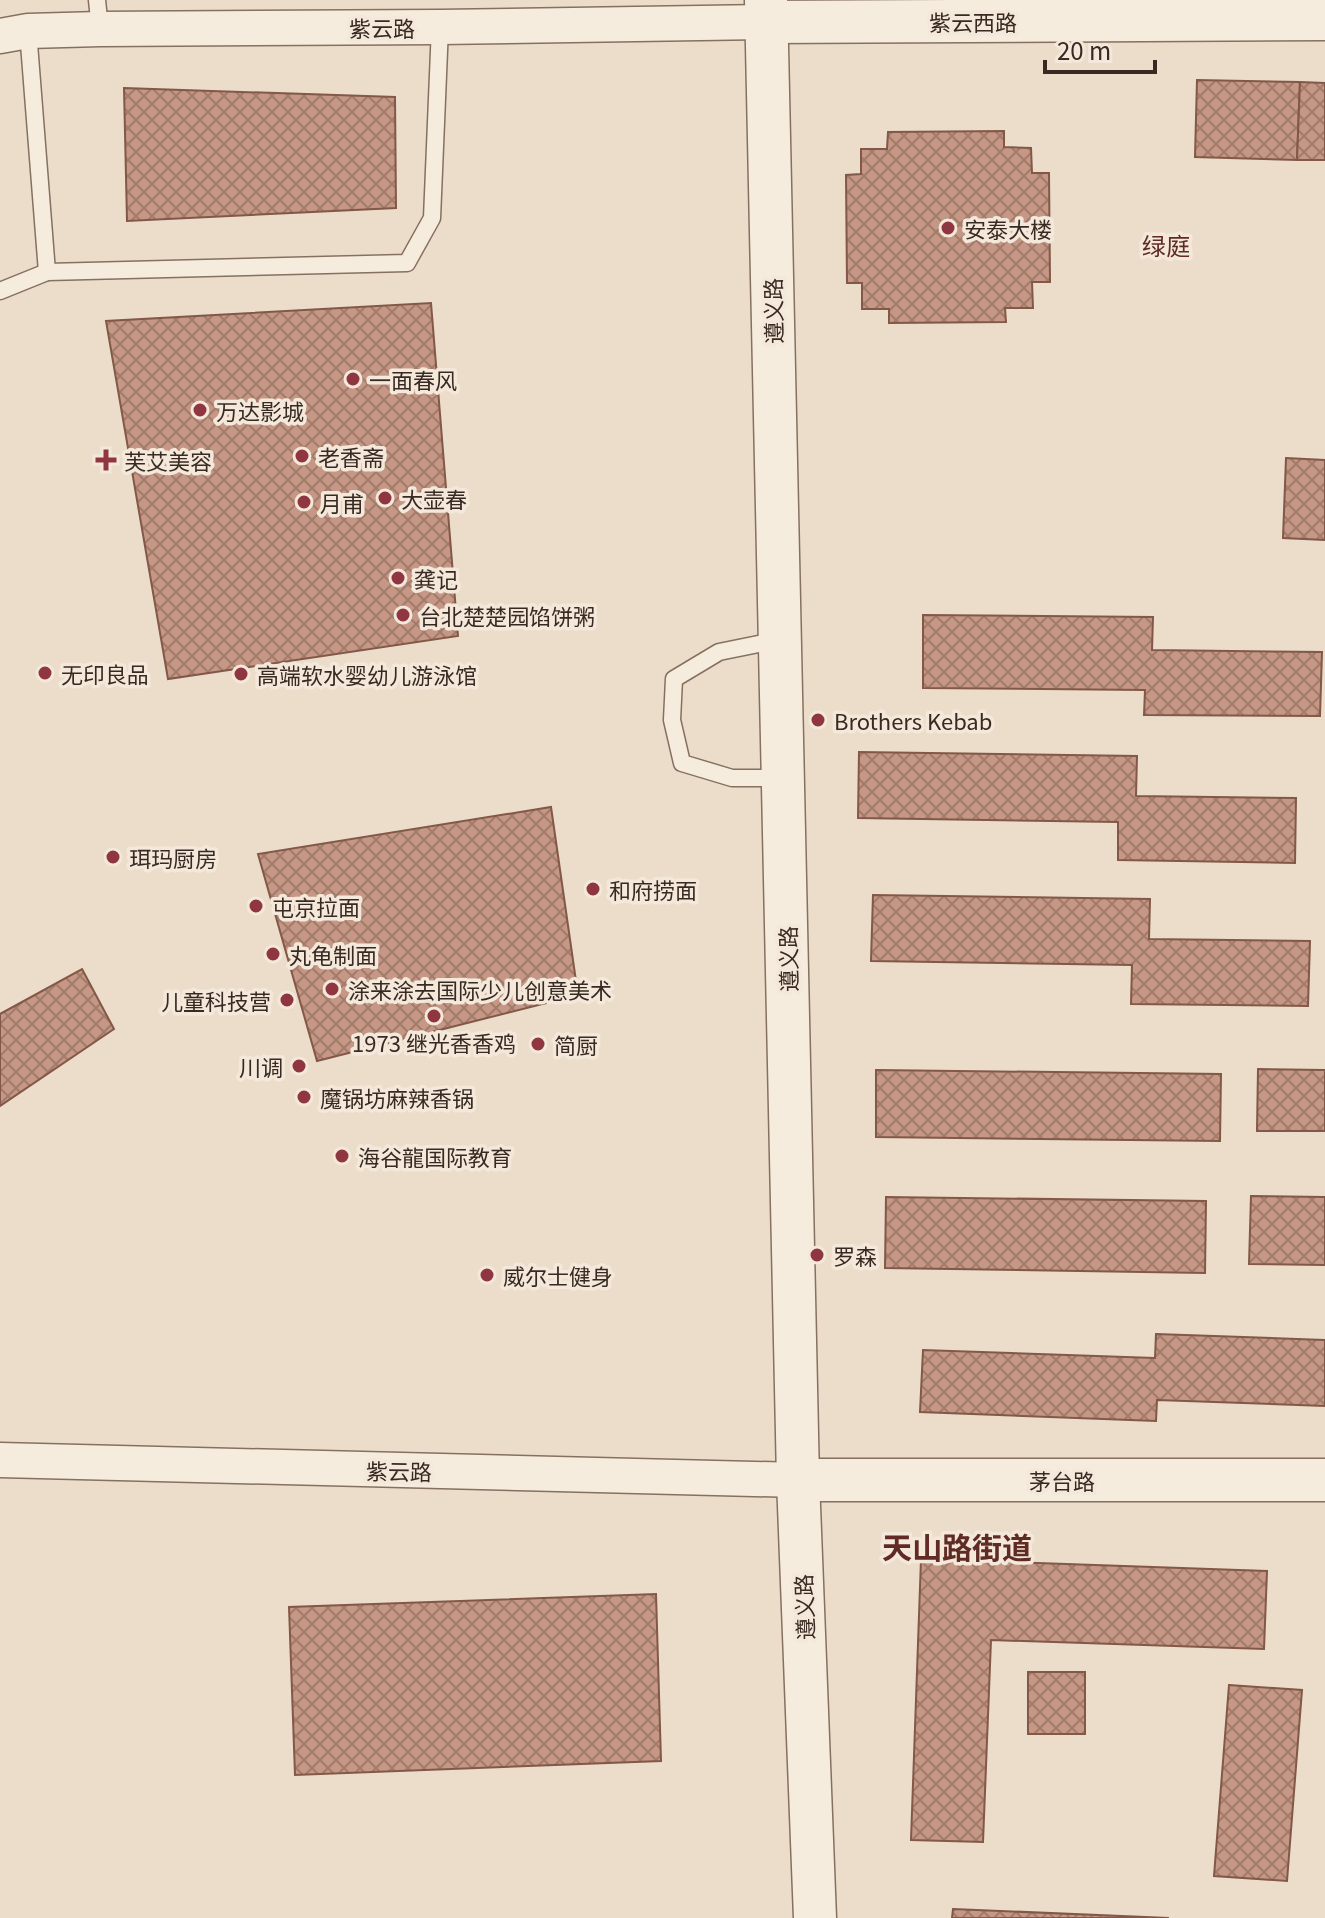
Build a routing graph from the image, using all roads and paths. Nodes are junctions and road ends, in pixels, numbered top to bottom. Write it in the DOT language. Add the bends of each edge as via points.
graph roads {
  1 [pos="765,11"];
  2 [pos="98,15"];
  3 [pos="1325,19"];
  4 [pos="440,27"];
  5 [pos="14,33"];
  6 [pos="47,272"];
  7 [pos="0,291"];
  8 [pos="780,640"];
  9 [pos="783,778"];
  10 [pos="0,1460"];
  11 [pos="798,1480"];
  12 [pos="1325,1480"];
  13 [pos="815,1918"];
  1 -- 3 [label="street, 紫云西路"];
  1 -- 4 [label="street, 紫云路"];
  1 -- 8 [label="street, 遵义路"];
  2 -- 4 [label="street, 紫云路"];
  2 -- 5 [label="street, 紫云路"];
  4 -- 6 [label="lane" via="432,218 407,263"];
  5 -- 6 [label="lane"];
  6 -- 7 [label="lane"];
  8 -- 9 [label="street, 遵义路"];
  8 -- 9 [label="lane" via="719,652 674,679 672,720 682,763 732,778"];
  9 -- 11 [label="street, 遵义路"];
  10 -- 11 [label="street, 紫云路"];
  11 -- 12 [label="street, 茅台路"];
  11 -- 13 [label="street, 遵义路"];
}
